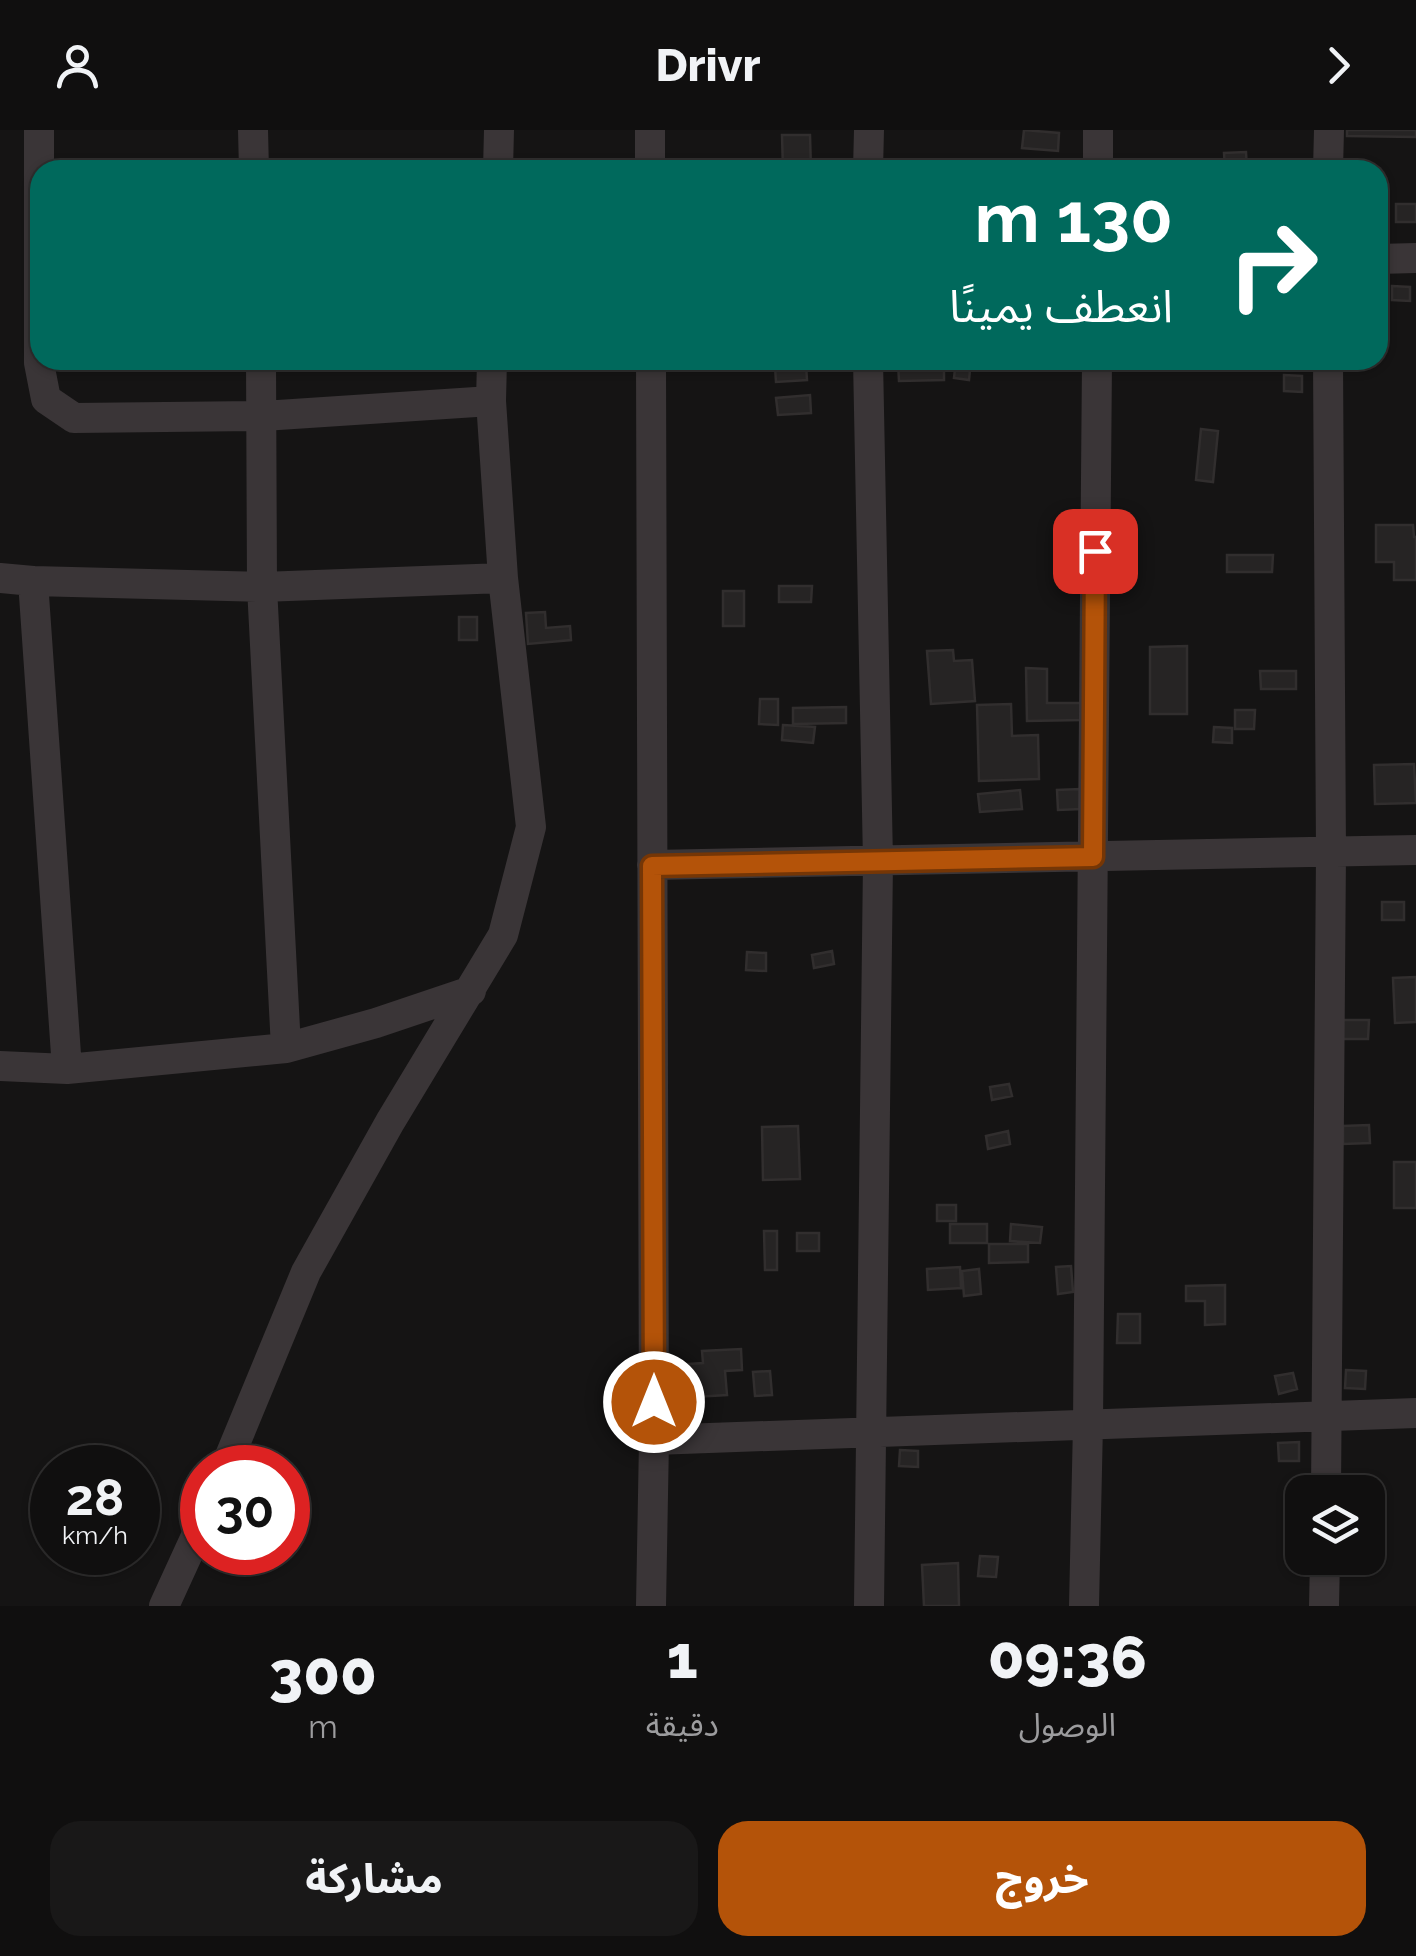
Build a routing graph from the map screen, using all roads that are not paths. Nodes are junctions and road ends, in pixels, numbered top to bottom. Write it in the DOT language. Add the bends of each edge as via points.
graph roads {
  1 [pos="39,130"];
  2 [pos="253,130"];
  3 [pos="650,130"];
  4 [pos="869,130"];
  5 [pos="1098,130"];
  6 [pos="1328,130"];
  7 [pos="39,160"];
  8 [pos="254,160"];
  9 [pos="650,160"];
  10 [pos="868,160"];
  11 [pos="1098,160"];
  12 [pos="1328,160"];
  13 [pos="1416,258"];
  14 [pos="1388,259"];
  15 [pos="40,370"];
  16 [pos="261,370"];
  17 [pos="492,370"];
  18 [pos="651,370"];
  19 [pos="868,370"];
  20 [pos="1096,370"];
  21 [pos="1328,370"];
  22 [pos="490,401"];
  23 [pos="263,416"];
  24 [pos="0,578"];
  25 [pos="503,578"];
  26 [pos="34,581"];
  27 [pos="262,587"];
  28 [pos="1416,850"];
  29 [pos="1331,853"];
  30 [pos="1093,857"];
  31 [pos="878,861"];
  32 [pos="652,866"];
  33 [pos="471,991"];
  34 [pos="286,1048"];
  35 [pos="0,1066"];
  36 [pos="68,1069"];
  37 [pos="1416,1413"];
  38 [pos="1327,1416"];
  39 [pos="1088,1424"];
  40 [pos="871,1432"];
  41 [pos="654,1440"];
  42 [pos="235,1445"];
  43 [pos="1326,1475"];
  44 [pos="180,1571"];
  45 [pos="1325,1575"];
  46 [pos="164,1606"];
  47 [pos="651,1606"];
  48 [pos="869,1606"];
  49 [pos="1084,1606"];
  50 [pos="1324,1606"];
  1 -- 7 [label="street"];
  2 -- 8 [label="street"];
  3 -- 9 [label="street"];
  4 -- 10 [label="street"];
  5 -- 11 [label="street"];
  6 -- 12 [label="street"];
  13 -- 14 [label="street"];
  15 -- 23 [label="street" via="46,398 74,418"];
  16 -- 23 [label="street"];
  17 -- 22 [label="street"];
  18 -- 32 [label="street"];
  19 -- 31 [label="street"];
  20 -- 30 [label="street"];
  21 -- 29 [label="street"];
  22 -- 23 [label="street"];
  22 -- 25 [label="street"];
  23 -- 27 [label="street"];
  24 -- 26 [label="street"];
  25 -- 27 [label="street"];
  25 -- 33 [label="street" via="531,827 503,935"];
  26 -- 27 [label="street"];
  26 -- 36 [label="street"];
  27 -- 34 [label="street"];
  28 -- 29 [label="street"];
  29 -- 30 [label="street"];
  29 -- 38 [label="street"];
  30 -- 31 [label="street"];
  30 -- 39 [label="street"];
  31 -- 32 [label="street"];
  31 -- 40 [label="street"];
  32 -- 41 [label="street"];
  33 -- 34 [label="street"];
  33 -- 42 [label="street" via="306,1272"];
  34 -- 36 [label="street"];
  35 -- 36 [label="street"];
  37 -- 38 [label="street"];
  38 -- 39 [label="street"];
  38 -- 43 [label="street"];
  39 -- 40 [label="street"];
  39 -- 49 [label="street"];
  40 -- 41 [label="street"];
  40 -- 48 [label="street"];
  41 -- 47 [label="street"];
  44 -- 46 [label="street"];
  45 -- 50 [label="street"];
}
